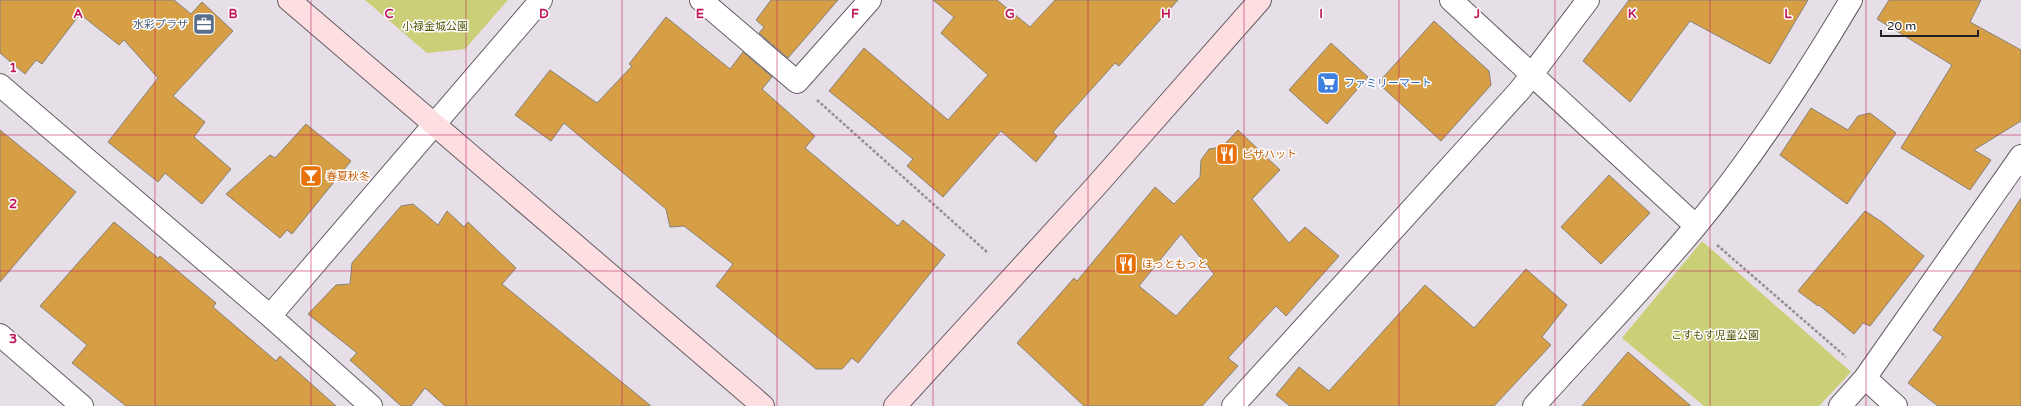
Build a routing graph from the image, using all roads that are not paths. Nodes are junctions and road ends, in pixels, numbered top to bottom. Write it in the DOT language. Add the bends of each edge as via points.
graph roads {
  1 [pos="289,0"];
  2 [pos="541,0"];
  3 [pos="701,0"];
  4 [pos="870,0"];
  5 [pos="1260,0"];
  6 [pos="1451,0"];
  7 [pos="1588,0"];
  8 [pos="1851,0"];
  9 [pos="1533,74"];
  10 [pos="0,85"];
  11 [pos="435,125"];
  12 [pos="2021,156"];
  13 [pos="1696,226"];
  14 [pos="270,316"];
  15 [pos="0,335"];
  16 [pos="1865,378"];
  17 [pos="82,406"];
  18 [pos="371,406"];
  19 [pos="763,406"];
  20 [pos="896,406"];
  21 [pos="1233,406"];
  22 [pos="1534,406"];
  23 [pos="1840,406"];
  24 [pos="1896,406"];
  1 -- 11 [label="street"];
  2 -- 11 [label="street"];
  3 -- 4 [label="street" via="797,82"];
  5 -- 20 [label="street" via="1096,186"];
  6 -- 9 [label="street"];
  7 -- 9 [label="street"];
  8 -- 13 [label="street" via="1818,56 1760,142"];
  9 -- 13 [label="street"];
  9 -- 21 [label="street"];
  10 -- 14 [label="street"];
  11 -- 14 [label="street"];
  11 -- 19 [label="street"];
  12 -- 16 [label="street"];
  13 -- 22 [label="street"];
  14 -- 18 [label="street"];
  15 -- 17 [label="street"];
  16 -- 23 [label="street"];
  16 -- 24 [label="street"];
}
